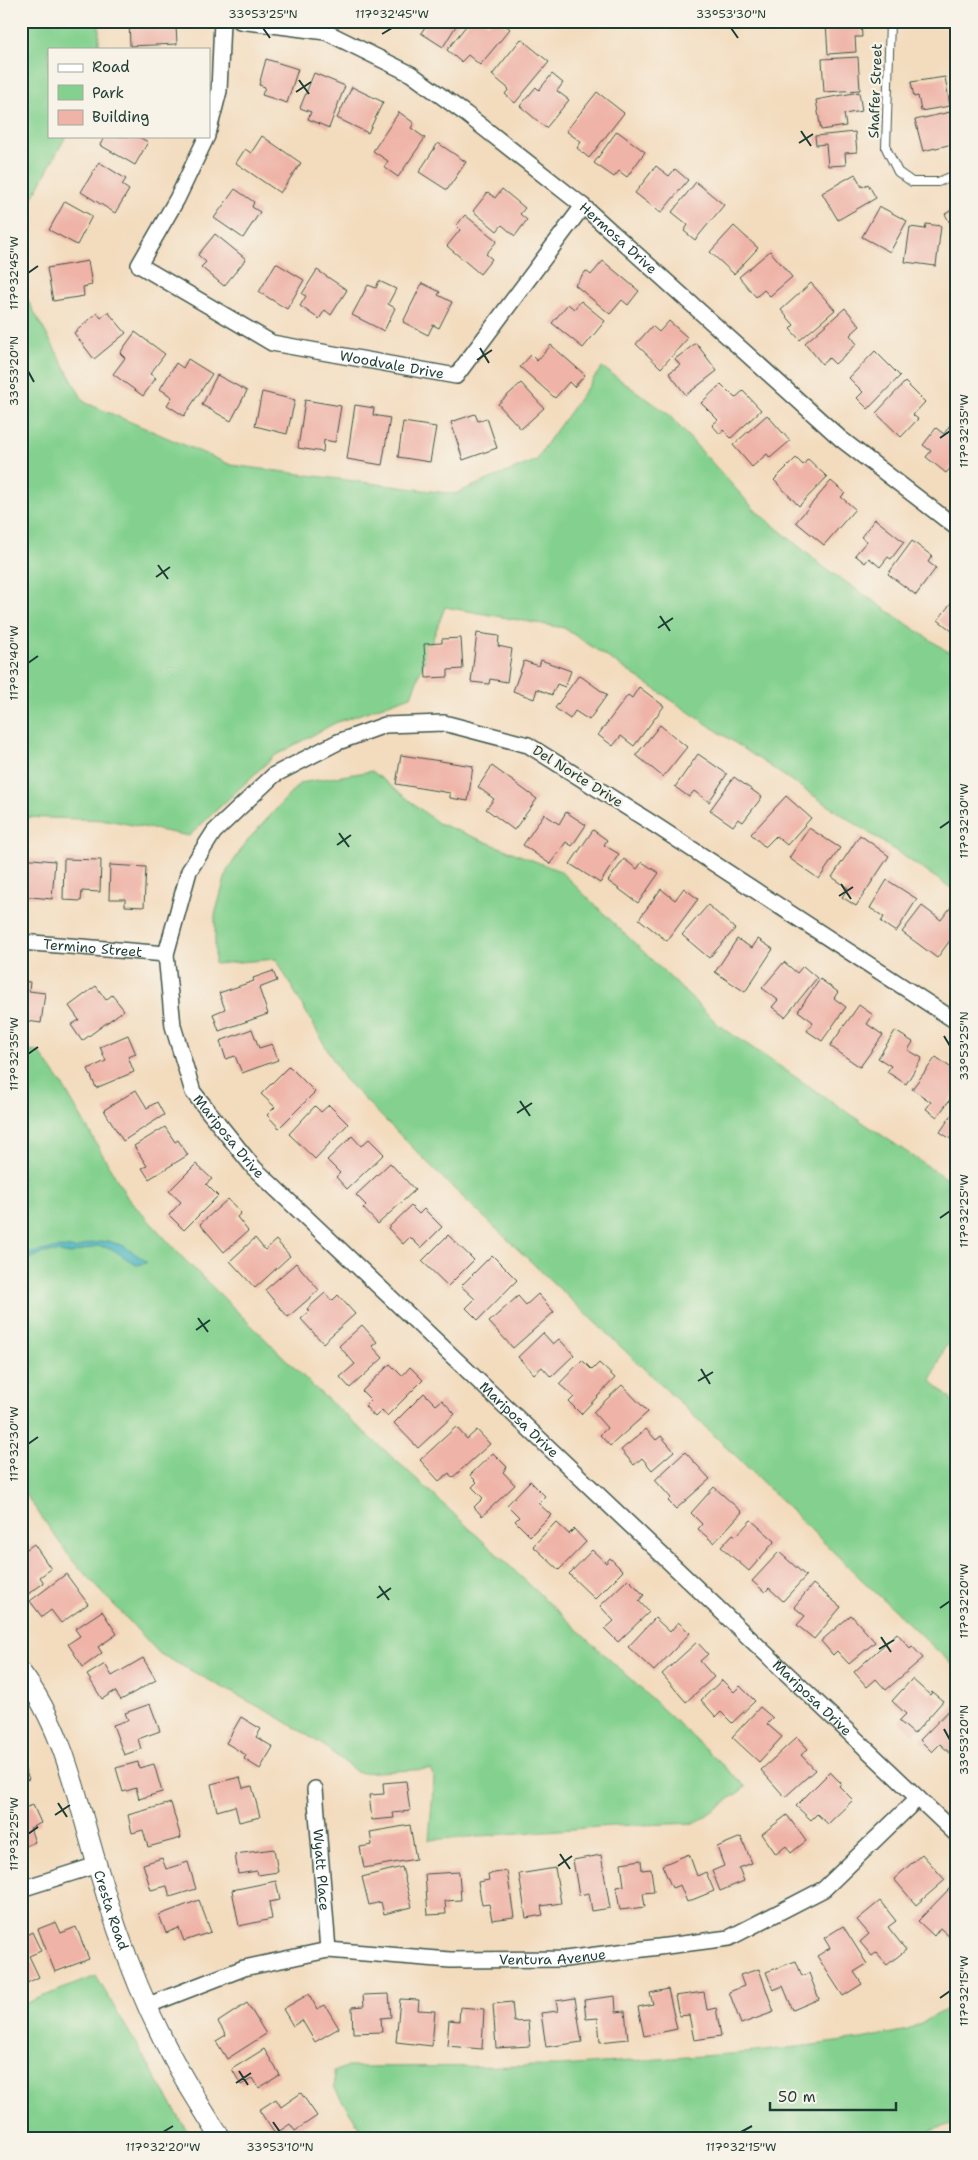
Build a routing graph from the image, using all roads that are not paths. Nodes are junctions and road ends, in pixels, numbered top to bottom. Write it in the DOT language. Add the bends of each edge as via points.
graph roads {
  1 [pos="222,21"];
  2 [pos="240,21"];
  3 [pos="890,21"];
  4 [pos="210,126"];
  5 [pos="206,138"];
  6 [pos="957,174"];
  7 [pos="583,206"];
  8 [pos="957,528"];
  9 [pos="21,942"];
  10 [pos="166,954"];
  11 [pos="957,1022"];
  12 [pos="21,1672"];
  13 [pos="315,1789"];
  14 [pos="918,1798"];
  15 [pos="957,1835"];
  16 [pos="97,1865"];
  17 [pos="21,1889"];
  18 [pos="328,1950"];
  19 [pos="146,2006"];
  20 [pos="222,2139"];
  1 -- 4 [label="street" via="219,91"];
  2 -- 7 [label="street, Hermosa Drive" via="326,32 411,74"];
  3 -- 6 [label="lane, Shaffer Street" via="886,148 898,172 912,182 938,182"];
  5 -- 7 [label="street, Woodvale Drive" via="177,199 139,265 272,343 456,376"];
  7 -- 8 [label="street, Hermosa Drive" via="841,439"];
  9 -- 10 [label="street, Termino Street"];
  10 -- 11 [label="street, Del Norte Drive" via="189,871 214,832 274,775 338,742 385,726 444,723 528,744"];
  10 -- 14 [label="street, Mariposa Drive" via="173,1026 193,1092 254,1168"];
  12 -- 16 [label="street, Cresta Road" via="38,1695 67,1761"];
  13 -- 18 [label="street, Wyatt Place"];
  14 -- 15 [label="street, Mariposa Drive"];
  14 -- 18 [label="street, Ventura Avenue" via="824,1889 728,1938 564,1959 450,1960"];
  16 -- 17 [label="street"];
  16 -- 19 [label="street, Cresta Road" via="120,1941"];
  18 -- 19 [label="street, Ventura Avenue" via="244,1968"];
  19 -- 20 [label="street, Cresta Road" via="181,2075"];
}
